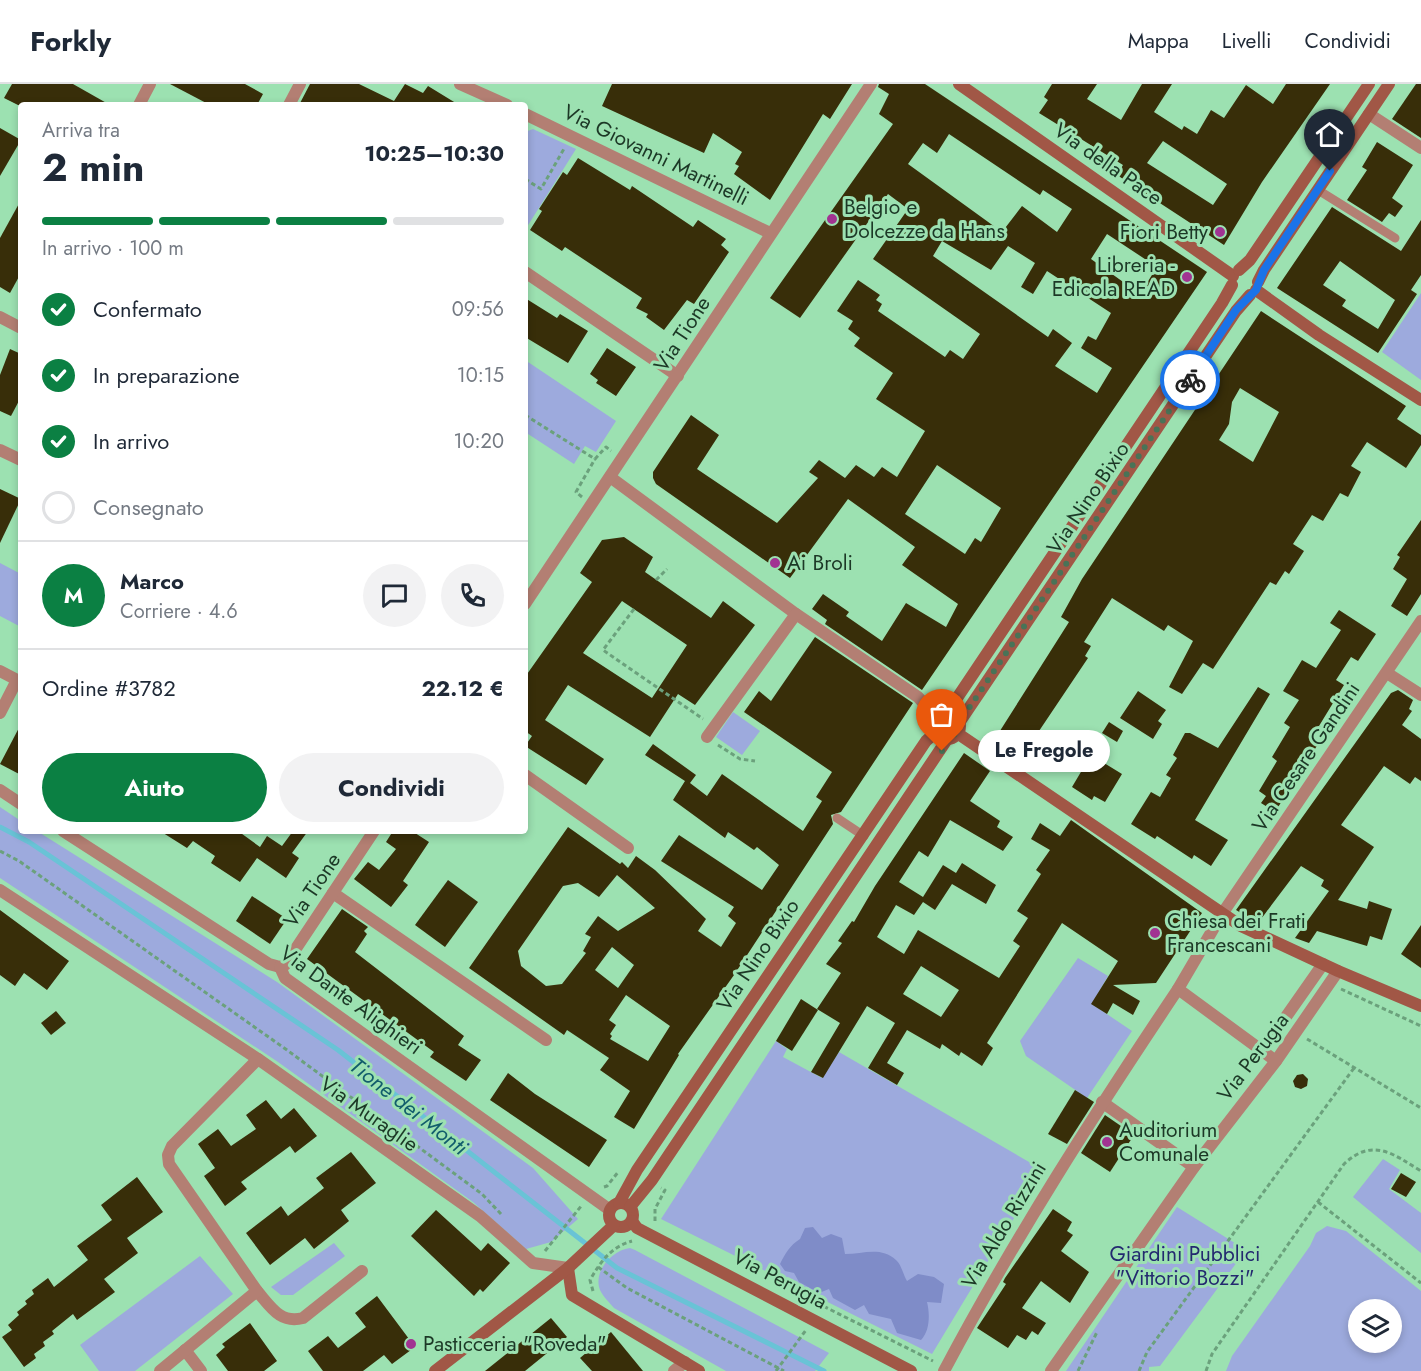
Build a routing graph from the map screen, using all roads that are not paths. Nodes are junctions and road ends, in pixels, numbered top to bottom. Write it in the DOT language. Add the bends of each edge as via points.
graph roads {
  1 [pos="150,84"];
  2 [pos="300,84"];
  3 [pos="460,84"];
  4 [pos="870,84"];
  5 [pos="959,84"];
  6 [pos="1369,84"];
  7 [pos="1389,84"];
  8 [pos="141,102"];
  9 [pos="291,102"];
  10 [pos="500,102"];
  11 [pos="528,114"];
  12 [pos="1369,114"];
  13 [pos="1421,148"];
  14 [pos="1318,190"];
  15 [pos="770,233"];
  16 [pos="1395,238"];
  17 [pos="528,274"];
  18 [pos="1235,277"];
  19 [pos="1255,289"];
  20 [pos="0,318"];
  21 [pos="18,326"];
  22 [pos="678,376"];
  23 [pos="1421,400"];
  24 [pos="0,450"];
  25 [pos="18,459"];
  26 [pos="610,477"];
  27 [pos="529,589"];
  28 [pos="796,614"];
  29 [pos="1421,621"];
  30 [pos="0,670"];
  31 [pos="1387,673"];
  32 [pos="18,680"];
  33 [pos="18,683"];
  34 [pos="1421,695"];
  35 [pos="0,713"];
  36 [pos="942,715"];
  37 [pos="955,731"];
  38 [pos="710,732"];
  39 [pos="936,732"];
  40 [pos="528,777"];
  41 [pos="0,790"];
  42 [pos="18,802"];
  43 [pos="837,818"];
  44 [pos="68,834"];
  45 [pos="372,834"];
  46 [pos="864,836"];
  47 [pos="628,848"];
  48 [pos="0,890"];
  49 [pos="333,893"];
  50 [pos="1222,914"];
  51 [pos="1323,964"];
  52 [pos="280,967"];
  53 [pos="1338,972"];
  54 [pos="1178,989"];
  55 [pos="1421,1006"];
  56 [pos="546,1040"];
  57 [pos="1262,1051"];
  58 [pos="258,1059"];
  59 [pos="1276,1061"];
  60 [pos="1102,1102"];
  61 [pos="1194,1167"];
  62 [pos="620,1207"];
  63 [pos="632,1221"];
  64 [pos="614,1225"];
  65 [pos="568,1268"];
  66 [pos="362,1271"];
  67 [pos="257,1291"];
  68 [pos="185,1350"];
  69 [pos="685,1362"];
  70 [pos="945,1369"];
  71 [pos="160,1371"];
  72 [pos="201,1371"];
  73 [pos="435,1371"];
  74 [pos="674,1371"];
  75 [pos="699,1371"];
  76 [pos="911,1371"];
  77 [pos="1052,1371"];
  1 -- 8 [label="street"];
  2 -- 9 [label="street"];
  3 -- 10 [label="street"];
  4 -- 15 [label="street, Via Tione"];
  5 -- 18 [label="street, Via della Pace"];
  6 -- 18 [label="street, Via Nino Bixio"];
  7 -- 12 [label="street, Via Nino Bixio"];
  11 -- 15 [label="street, Via Giovanni Martinelli"];
  12 -- 13 [label="street"];
  12 -- 14 [label="street, Via Nino Bixio"];
  14 -- 16 [label="lane"];
  14 -- 19 [label="street, Via Nino Bixio"];
  15 -- 22 [label="street, Via Tione"];
  17 -- 22 [label="street"];
  18 -- 19 [label="street" via="1239,294"];
  18 -- 19 [label="street" via="1252,271"];
  18 -- 36 [label="street, Via Nino Bixio" via="1222,303"];
  19 -- 23 [label="street"];
  19 -- 37 [label="street, Via Nino Bixio" via="1236,310"];
  20 -- 21 [label="street"];
  22 -- 26 [label="street, Via Tione"];
  24 -- 25 [label="street"];
  26 -- 27 [label="street, Via Tione"];
  26 -- 28 [label="street"];
  28 -- 36 [label="street"];
  28 -- 38 [label="street"];
  29 -- 31 [label="street, Via Cesare Gandini"];
  30 -- 32 [label="street"];
  31 -- 34 [label="street"];
  31 -- 50 [label="street, Via Cesare Gandini"];
  33 -- 35 [label="street"];
  36 -- 37 [label="street" via="955,716"];
  36 -- 39 [label="street" via="934,725"];
  37 -- 39 [label="street"];
  37 -- 50 [label="street"];
  37 -- 62 [label="street, Via Nino Bixio" via="652,1180"];
  39 -- 46 [label="street, Via Nino Bixio" via="918,752"];
  40 -- 47 [label="street"];
  41 -- 42 [label="street"];
  43 -- 46 [label="lane"];
  44 -- 52 [label="street, Via Dante Alighieri" via="269,964"];
  45 -- 49 [label="street, Via Tione"];
  46 -- 62 [label="street, Via Nino Bixio" via="637,1170"];
  48 -- 58 [label="street, Via Muraglie"];
  49 -- 52 [label="street, Via Tione"];
  49 -- 56 [label="street"];
  50 -- 51 [label="street"];
  50 -- 54 [label="street, Via Aldo Rizzini"];
  51 -- 53 [label="street"];
  51 -- 57 [label="street, Via Perugia"];
  52 -- 62 [label="street, Via Dante Alighieri" via="285,978 589,1195"];
  53 -- 55 [label="street"];
  53 -- 59 [label="street, Via Perugia"];
  54 -- 57 [label="street"];
  54 -- 60 [label="street, Via Aldo Rizzini"];
  57 -- 59 [label="street"];
  58 -- 65 [label="street, Via Muraglie" via="480,1216 533,1263"];
  58 -- 67 [label="street" via="172,1146 168,1155 169,1164"];
  59 -- 61 [label="street, Via Perugia"];
  60 -- 61 [label="street"];
  60 -- 70 [label="street, Via Aldo Rizzini" via="987,1290"];
  61 -- 77 [label="street, Via Perugia"];
  62 -- 63 [label="street" via="633,1214"];
  62 -- 64 [label="street" via="609,1218"];
  63 -- 64 [label="street" via="622,1227"];
  63 -- 76 [label="street, Via Perugia" via="637,1228"];
  64 -- 65 [label="street"];
  65 -- 69 [label="street" via="572,1295"];
  65 -- 73 [label="street"];
  66 -- 67 [label="street" via="303,1318 291,1322 280,1317"];
  67 -- 68 [label="street"];
  68 -- 71 [label="street"];
  68 -- 72 [label="street"];
  69 -- 74 [label="street"];
  69 -- 75 [label="street"];
}
